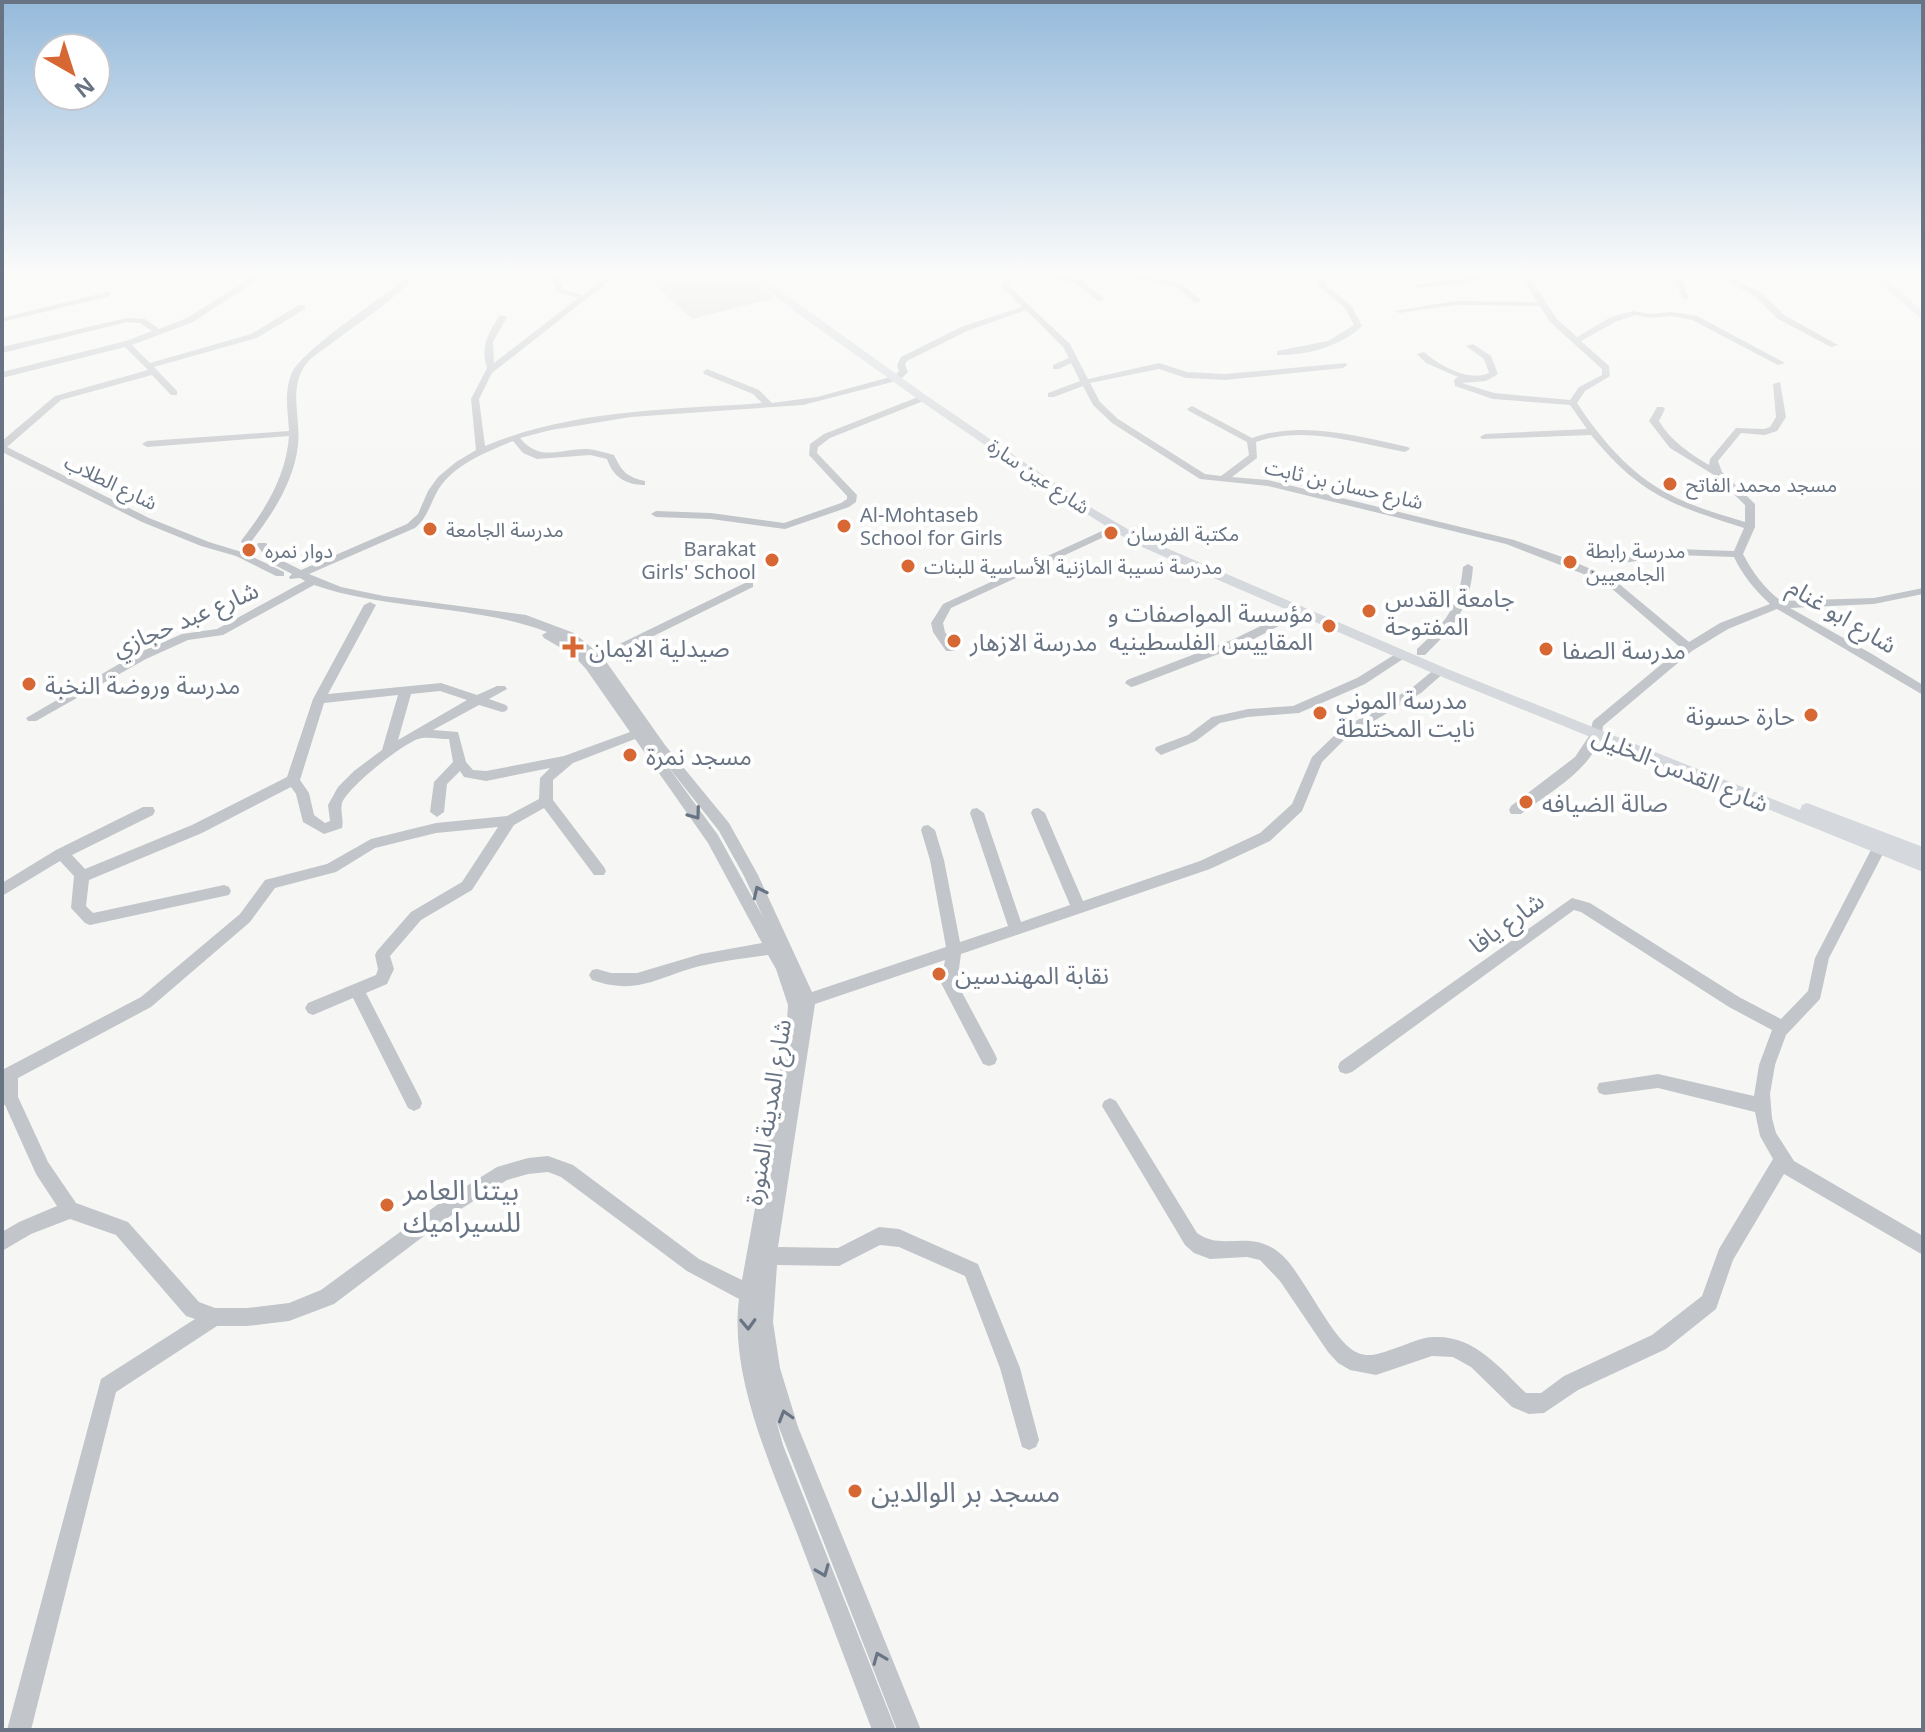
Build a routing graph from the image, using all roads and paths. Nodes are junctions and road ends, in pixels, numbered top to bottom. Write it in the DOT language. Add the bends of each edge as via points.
graph roads {
  1 [pos="83,355"];
  2 [pos="138,355"];
  3 [pos="196,355"];
  4 [pos="311,355"];
  5 [pos="486,355"];
  6 [pos="511,355"];
  7 [pos="868,355"];
  8 [pos="873,355"];
  9 [pos="913,355"];
  10 [pos="1071,355"];
  11 [pos="1422,355"];
  12 [pos="1483,355"];
  13 [pos="1593,355"];
  14 [pos="1765,355"];
  15 [pos="1073,359"];
  16 [pos="1781,363"];
  17 [pos="1343,365"];
  18 [pos="1056,367"];
  19 [pos="153,369"];
  20 [pos="492,369"];
  21 [pos="707,372"];
  22 [pos="2,375"];
  23 [pos="900,375"];
  24 [pos="1468,379"];
  25 [pos="1085,382"];
  26 [pos="1777,384"];
  27 [pos="174,393"];
  28 [pos="1051,395"];
  29 [pos="923,398"];
  30 [pos="1573,403"];
  31 [pos="769,405"];
  32 [pos="1192,409"];
  33 [pos="1660,409"];
  34 [pos="1593,432"];
  35 [pos="293,433"];
  36 [pos="1485,437"];
  37 [pos="516,439"];
  38 [pos="1251,441"];
  39 [pos="147,444"];
  40 [pos="2,447"];
  41 [pos="1405,449"];
  42 [pos="481,451"];
  43 [pos="1717,473"];
  44 [pos="1224,478"];
  45 [pos="642,483"];
  46 [pos="656,514"];
  47 [pos="1750,527"];
  48 [pos="1115,528"];
  49 [pos="248,547"];
  50 [pos="1738,554"];
  51 [pos="1623,560"];
  52 [pos="1468,567"];
  53 [pos="302,580"];
  54 [pos="749,585"];
  55 [pos="1923,591"];
  56 [pos="370,605"];
  57 [pos="1778,605"];
  58 [pos="1300,611"];
  59 [pos="950,648"];
  60 [pos="1688,648"];
  61 [pos="1421,652"];
  62 [pos="1402,654"];
  63 [pos="598,659"];
  64 [pos="1442,666"];
  65 [pos="1131,683"];
  66 [pos="406,689"];
  67 [pos="501,689"];
  68 [pos="1923,691"];
  69 [pos="319,699"];
  70 [pos="478,699"];
  71 [pos="502,708"];
  72 [pos="32,718"];
  73 [pos="1598,730"];
  74 [pos="417,734"];
  75 [pos="636,734"];
  76 [pos="1161,750"];
  77 [pos="388,752"];
  78 [pos="568,760"];
  79 [pos="460,763"];
  80 [pos="293,780"];
  81 [pos="546,801"];
  82 [pos="1516,810"];
  83 [pos="148,811"];
  84 [pos="437,812"];
  85 [pos="977,813"];
  86 [pos="1038,813"];
  87 [pos="509,821"];
  88 [pos="928,830"];
  89 [pos="1878,850"];
  90 [pos="1923,853"];
  91 [pos="61,854"];
  92 [pos="1923,866"];
  93 [pos="599,871"];
  94 [pos="83,876"];
  95 [pos="2,890"];
  96 [pos="224,891"];
  97 [pos="1079,908"];
  98 [pos="1016,929"];
  99 [pos="771,948"];
  100 [pos="954,951"];
  101 [pos="597,975"];
  102 [pos="357,990"];
  103 [pos="808,1000"];
  104 [pos="313,1008"];
  105 [pos="1783,1028"];
  106 [pos="989,1059"];
  107 [pos="1346,1067"];
  108 [pos="1605,1088"];
  109 [pos="6,1097"];
  110 [pos="414,1103"];
  111 [pos="1110,1106"];
  112 [pos="1763,1106"];
  113 [pos="1782,1161"];
  114 [pos="70,1210"];
  115 [pos="2,1242"];
  116 [pos="1923,1246"];
  117 [pos="768,1256"];
  118 [pos="757,1298"];
  119 [pos="215,1317"];
  120 [pos="1029,1440"];
  121 [pos="19,1730"];
  122 [pos="884,1730"];
  123 [pos="909,1730"];
  1 -- 22 [label="street"];
  2 -- 19 [label="street"];
  3 -- 19 [label="street"];
  4 -- 35 [label="street" via="291,385"];
  5 -- 20 [label="street"];
  6 -- 20 [label="street"];
  7 -- 23 [label="main road, شارع عين سارة"];
  8 -- 23 [label="main road, شارع عين سارة"];
  9 -- 23 [label="street" via="904,359"];
  10 -- 15 [label="street, شارع حسان بن ثابت"];
  11 -- 24 [label="street"];
  12 -- 24 [label="street" via="1494,372"];
  13 -- 30 [label="street" via="1608,372 1582,389"];
  14 -- 16 [label="street"];
  15 -- 18 [label="street"];
  15 -- 25 [label="street, شارع حسان بن ثابت"];
  17 -- 25 [label="street" via="1225,377 1186,375 1159,366"];
  19 -- 27 [label="street"];
  19 -- 40 [label="street" via="58,398"];
  20 -- 42 [label="street" via="475,399"];
  21 -- 31 [label="street" via="756,392"];
  23 -- 29 [label="main road, شارع عين سارة"];
  23 -- 31 [label="street, شارع عبد حجازي" via="794,404"];
  23 -- 61 [label="main road, شارع عين سارة" via="1146,537"];
  24 -- 30 [label="street" via="1456,382 1493,396"];
  25 -- 28 [label="street"];
  25 -- 44 [label="street, شارع حسان بن ثابت" via="1096,403 1115,421 1203,477"];
  26 -- 43 [label="street" via="1781,417 1774,429 1739,430 1713,461"];
  29 -- 46 [label="street" via="813,446 812,453 852,495 845,505 785,526"];
  29 -- 48 [label="main road, شارع عين سارة"];
  30 -- 34 [label="street"];
  31 -- 37 [label="street, شارع عبد حجازي" via="608,419"];
  32 -- 38 [label="street"];
  33 -- 43 [label="street" via="1654,421 1662,437"];
  34 -- 36 [label="street"];
  34 -- 47 [label="street" via="1650,488"];
  35 -- 39 [label="street"];
  35 -- 49 [label="street" via="283,479"];
  37 -- 42 [label="street, شارع عبد حجازي"];
  37 -- 45 [label="street" via="537,456 590,452 611,457 624,480"];
  38 -- 41 [label="street" via="1281,432"];
  38 -- 44 [label="street" via="1254,456"];
  40 -- 49 [label="street, شارع الطلاب" via="205,546"];
  42 -- 53 [label="street, شارع عبد حجازي" via="444,477 425,513 411,526"];
  43 -- 47 [label="street" via="1750,504"];
  44 -- 60 [label="street, شارع حسان بن ثابت" via="1268,483 1510,542 1561,560 1608,580"];
  47 -- 50 [label="street"];
  48 -- 58 [label="main road, شارع عين سارة"];
  48 -- 59 [label="street" via="947,606 937,623"];
  49 -- 53 [label="street, شارع المدينة المنورة"];
  49 -- 53 [label="street, شارع المدينة المنورة"];
  50 -- 51 [label="street" via="1675,552"];
  50 -- 57 [label="street, شارع ابو غنام" via="1744,569"];
  52 -- 61 [label="street" via="1467,586 1450,625"];
  53 -- 56 [label="street, شارع المدينة المنورة"];
  53 -- 63 [label="street, شارع المدينة المنورة" via="384,599 522,618 570,636"];
  53 -- 72 [label="street, شارع عبد حجازي" via="219,632 186,637 152,652"];
  54 -- 63 [label="street"];
  55 -- 57 [label="street" via="1874,601"];
  56 -- 69 [label="street"];
  56 -- 75 [label="street, شارع المدينة المنورة" via="505,622 547,635 590,666"];
  57 -- 60 [label="street" via="1724,626"];
  57 -- 68 [label="street, شارع ابو غنام"];
  58 -- 62 [label="main road, شارع عين سارة"];
  58 -- 65 [label="street" via="1238,642"];
  60 -- 73 [label="street"];
  61 -- 64 [label="main road, شارع عين سارة"];
  62 -- 64 [label="main road, شارع عين سارة"];
  62 -- 76 [label="street" via="1361,681 1295,710 1216,720 1192,738"];
  103 -- 63 [label="street, شارع المدينة المنورة, one-way" via="724,827"];
  64 -- 73 [label="main road, شارع القدس-الخليل"];
  64 -- 97 [label="street" via="1417,690 1343,734 1317,760 1297,807 1265,837 1205,865"];
  66 -- 69 [label="street"];
  66 -- 70 [label="street" via="448,687"];
  66 -- 77 [label="street"];
  67 -- 70 [label="street"];
  69 -- 80 [label="street"];
  70 -- 71 [label="street"];
  70 -- 74 [label="street"];
  73 -- 82 [label="street" via="1590,751"];
  73 -- 89 [label="main road, شارع القدس-الخليل"];
  73 -- 90 [label="main road, شارع القدس-الخليل"];
  74 -- 77 [label="street"];
  74 -- 79 [label="street" via="454,735"];
  75 -- 78 [label="street"];
  75 -- 99 [label="street, شارع المدينة المنورة, one-way" via="713,839"];
  77 -- 80 [label="street" via="349,783 335,804 337,824 324,829 308,818"];
  78 -- 79 [label="street" via="486,776 469,774"];
  78 -- 81 [label="street" via="547,778"];
  79 -- 84 [label="street" via="441,782"];
  80 -- 94 [label="street" via="197,829"];
  81 -- 87 [label="street"];
  81 -- 93 [label="street"];
  83 -- 91 [label="street"];
  85 -- 98 [label="street"];
  86 -- 97 [label="street"];
  87 -- 102 [label="street" via="467,886 416,916 382,955 382,979"];
  87 -- 109 [label="street" via="436,828 371,844 331,868 270,884 245,918 146,1002 10,1074"];
  88 -- 100 [label="street"];
  89 -- 92 [label="main road, شارع القدس-الخليل"];
  89 -- 105 [label="street" via="1822,958 1815,994"];
  91 -- 94 [label="street"];
  91 -- 95 [label="street"];
  94 -- 96 [label="street" via="78,908 90,919"];
  97 -- 98 [label="street"];
  98 -- 100 [label="street"];
  99 -- 101 [label="street" via="699,961 637,982"];
  99 -- 118 [label="street, شارع المدينة المنورة" via="796,1005"];
  100 -- 103 [label="street"];
  100 -- 106 [label="street" via="949,983"];
  102 -- 104 [label="street"];
  102 -- 110 [label="street"];
  103 -- 117 [label="street, شارع المدينة المنورة"];
  105 -- 107 [label="street, شارع يافا" via="1585,907 1572,904"];
  105 -- 112 [label="street" via="1767,1065"];
  108 -- 112 [label="street" via="1658,1081"];
  109 -- 114 [label="street"];
  111 -- 113 [label="street" via="1191,1239 1212,1252 1245,1247 1268,1255 1345,1356 1376,1365 1432,1346 1455,1348 1478,1360 1514,1397 1534,1405 1659,1342 1709,1302 1725,1255"];
  112 -- 113 [label="street" via="1768,1136"];
  113 -- 116 [label="street"];
  114 -- 115 [label="street"];
  114 -- 119 [label="street" via="122,1228 193,1309"];
  117 -- 118 [label="street, شارع المدينة المنورة"];
  117 -- 120 [label="street" via="839,1257 879,1236 899,1238 972,1270 1010,1368"];
  118 -- 119 [label="street" via="693,1265 567,1171 548,1164 503,1173 327,1297 289,1312"];
  118 -- 122 [label="street, شارع المدينة المنورة, one-way" via="746,1321 755,1382 773,1445"];
  123 -- 118 [label="street, شارع المدينة المنورة, one-way" via="788,1427"];
  119 -- 121 [label="street" via="108,1386"];
}
